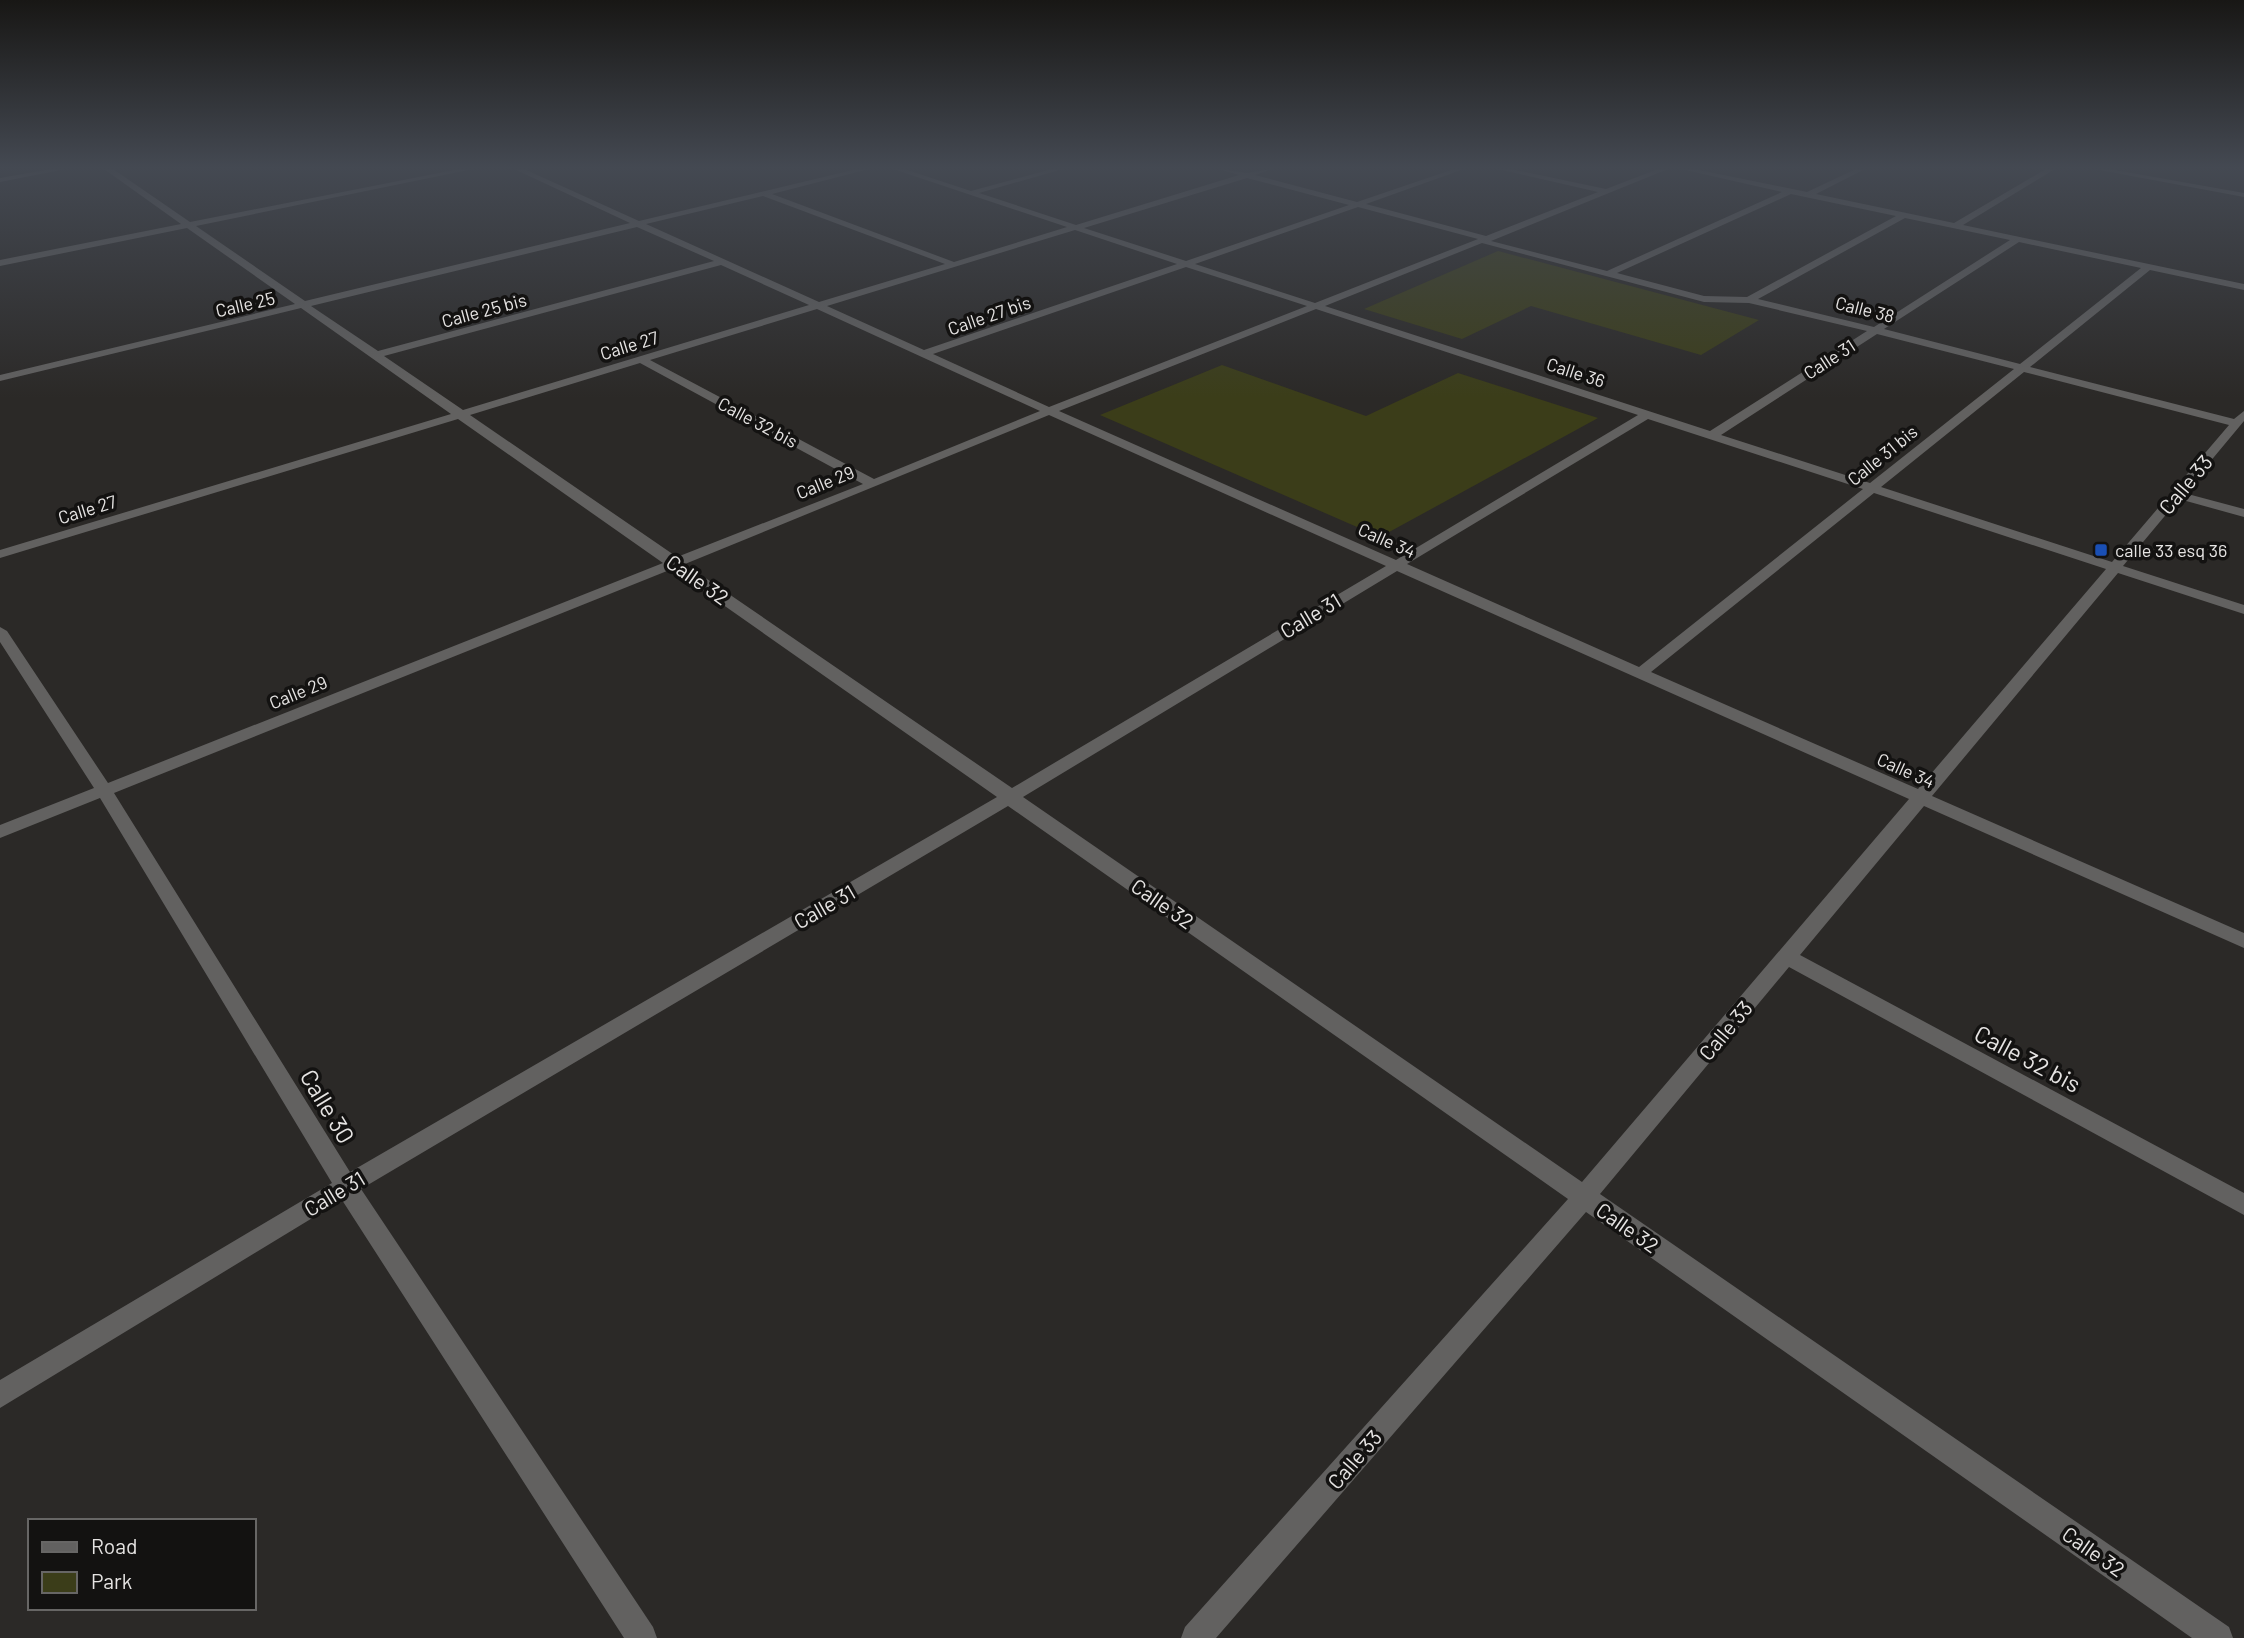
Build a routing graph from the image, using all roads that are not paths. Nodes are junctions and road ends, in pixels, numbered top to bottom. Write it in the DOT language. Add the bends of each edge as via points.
graph roads {
  1 [pos="87,245"];
  2 [pos="218,245"];
  3 [pos="552,245"];
  4 [pos="686,245"];
  5 [pos="902,245"];
  6 [pos="1014,245"];
  7 [pos="1126,245"];
  8 [pos="1239,245"];
  9 [pos="1471,245"];
  10 [pos="1505,245"];
  11 [pos="1671,245"];
  12 [pos="1848,245"];
  13 [pos="2008,245"];
  14 [pos="2048,245"];
  15 [pos="722,262"];
  16 [pos="0,263"];
  17 [pos="952,264"];
  18 [pos="1184,264"];
  19 [pos="2148,267"];
  20 [pos="1608,274"];
  21 [pos="2244,287"];
  22 [pos="1749,300"];
  23 [pos="305,306"];
  24 [pos="818,306"];
  25 [pos="1314,307"];
  26 [pos="1875,330"];
  27 [pos="925,354"];
  28 [pos="376,355"];
  29 [pos="642,360"];
  30 [pos="2022,368"];
  31 [pos="0,378"];
  32 [pos="1049,411"];
  33 [pos="461,415"];
  34 [pos="1646,415"];
  35 [pos="2240,419"];
  36 [pos="1711,436"];
  37 [pos="873,484"];
  38 [pos="1871,488"];
  39 [pos="2178,495"];
  40 [pos="2244,513"];
  41 [pos="0,554"];
  42 [pos="674,563"];
  43 [pos="1395,564"];
  44 [pos="2112,567"];
  45 [pos="2244,610"];
  46 [pos="0,631"];
  47 [pos="1641,673"];
  48 [pos="104,790"];
  49 [pos="1010,797"];
  50 [pos="1921,797"];
  51 [pos="0,832"];
  52 [pos="2244,941"];
  53 [pos="1787,957"];
  54 [pos="346,1186"];
  55 [pos="1584,1197"];
  56 [pos="2244,1205"];
  57 [pos="0,1395"];
  58 [pos="642,1638"];
  59 [pos="1196,1638"];
  60 [pos="2218,1638"];
  1 -- 16 [label="street"];
  2 -- 23 [label="street, Calle 32"];
  3 -- 23 [label="street, Calle 25"];
  4 -- 15 [label="street, Calle 34"];
  5 -- 17 [label="street"];
  6 -- 17 [label="street, Calle 27"];
  7 -- 18 [label="street, Calle 36"];
  8 -- 18 [label="street, Calle 27 bis"];
  9 -- 25 [label="street, Calle 29"];
  10 -- 20 [label="street, Calle 38"];
  11 -- 20 [label="street"];
  12 -- 22 [label="street"];
  13 -- 26 [label="street, Calle 31"];
  14 -- 19 [label="street"];
  15 -- 24 [label="street, Calle 34"];
  15 -- 28 [label="street, Calle 25 bis"];
  17 -- 24 [label="street, Calle 27"];
  18 -- 25 [label="street, Calle 36"];
  18 -- 27 [label="street, Calle 27 bis"];
  19 -- 21 [label="street"];
  19 -- 30 [label="street, Calle 31 bis"];
  20 -- 22 [label="street, Calle 38" via="1704,299"];
  22 -- 26 [label="street, Calle 38"];
  23 -- 28 [label="street, Calle 32"];
  23 -- 31 [label="street, Calle 25"];
  24 -- 27 [label="street, Calle 34"];
  24 -- 29 [label="street, Calle 27"];
  25 -- 32 [label="street, Calle 29"];
  25 -- 34 [label="street, Calle 36"];
  26 -- 30 [label="street, Calle 38"];
  26 -- 36 [label="street, Calle 31"];
  27 -- 32 [label="street, Calle 34"];
  28 -- 33 [label="street, Calle 32"];
  29 -- 33 [label="street, Calle 27"];
  29 -- 37 [label="street, Calle 32 bis"];
  30 -- 35 [label="street, Calle 38"];
  30 -- 38 [label="street, Calle 31 bis"];
  32 -- 37 [label="street, Calle 29"];
  32 -- 43 [label="street, Calle 34"];
  33 -- 41 [label="street, Calle 27"];
  33 -- 42 [label="street, Calle 32"];
  34 -- 36 [label="street, Calle 36"];
  34 -- 43 [label="street, Calle 31"];
  35 -- 39 [label="street, Calle 33"];
  36 -- 38 [label="street, Calle 36"];
  37 -- 42 [label="street, Calle 29"];
  38 -- 44 [label="street, Calle 36"];
  38 -- 47 [label="street, Calle 31 bis"];
  39 -- 40 [label="street"];
  39 -- 44 [label="street, Calle 33"];
  42 -- 48 [label="street, Calle 29"];
  42 -- 49 [label="street, Calle 32"];
  43 -- 47 [label="street, Calle 34"];
  43 -- 49 [label="street, Calle 31"];
  44 -- 45 [label="street, Calle 36"];
  44 -- 50 [label="street, Calle 33"];
  46 -- 48 [label="street, Calle 30"];
  47 -- 50 [label="street, Calle 34"];
  48 -- 51 [label="street, Calle 29"];
  48 -- 54 [label="street, Calle 30"];
  49 -- 54 [label="street, Calle 31"];
  49 -- 55 [label="street, Calle 32"];
  50 -- 52 [label="street, Calle 34"];
  50 -- 53 [label="street, Calle 33"];
  53 -- 55 [label="street, Calle 33"];
  53 -- 56 [label="street, Calle 32 bis"];
  54 -- 57 [label="street, Calle 31"];
  54 -- 58 [label="street, Calle 30"];
  55 -- 59 [label="street, Calle 33"];
  55 -- 60 [label="street, Calle 32"];
}
